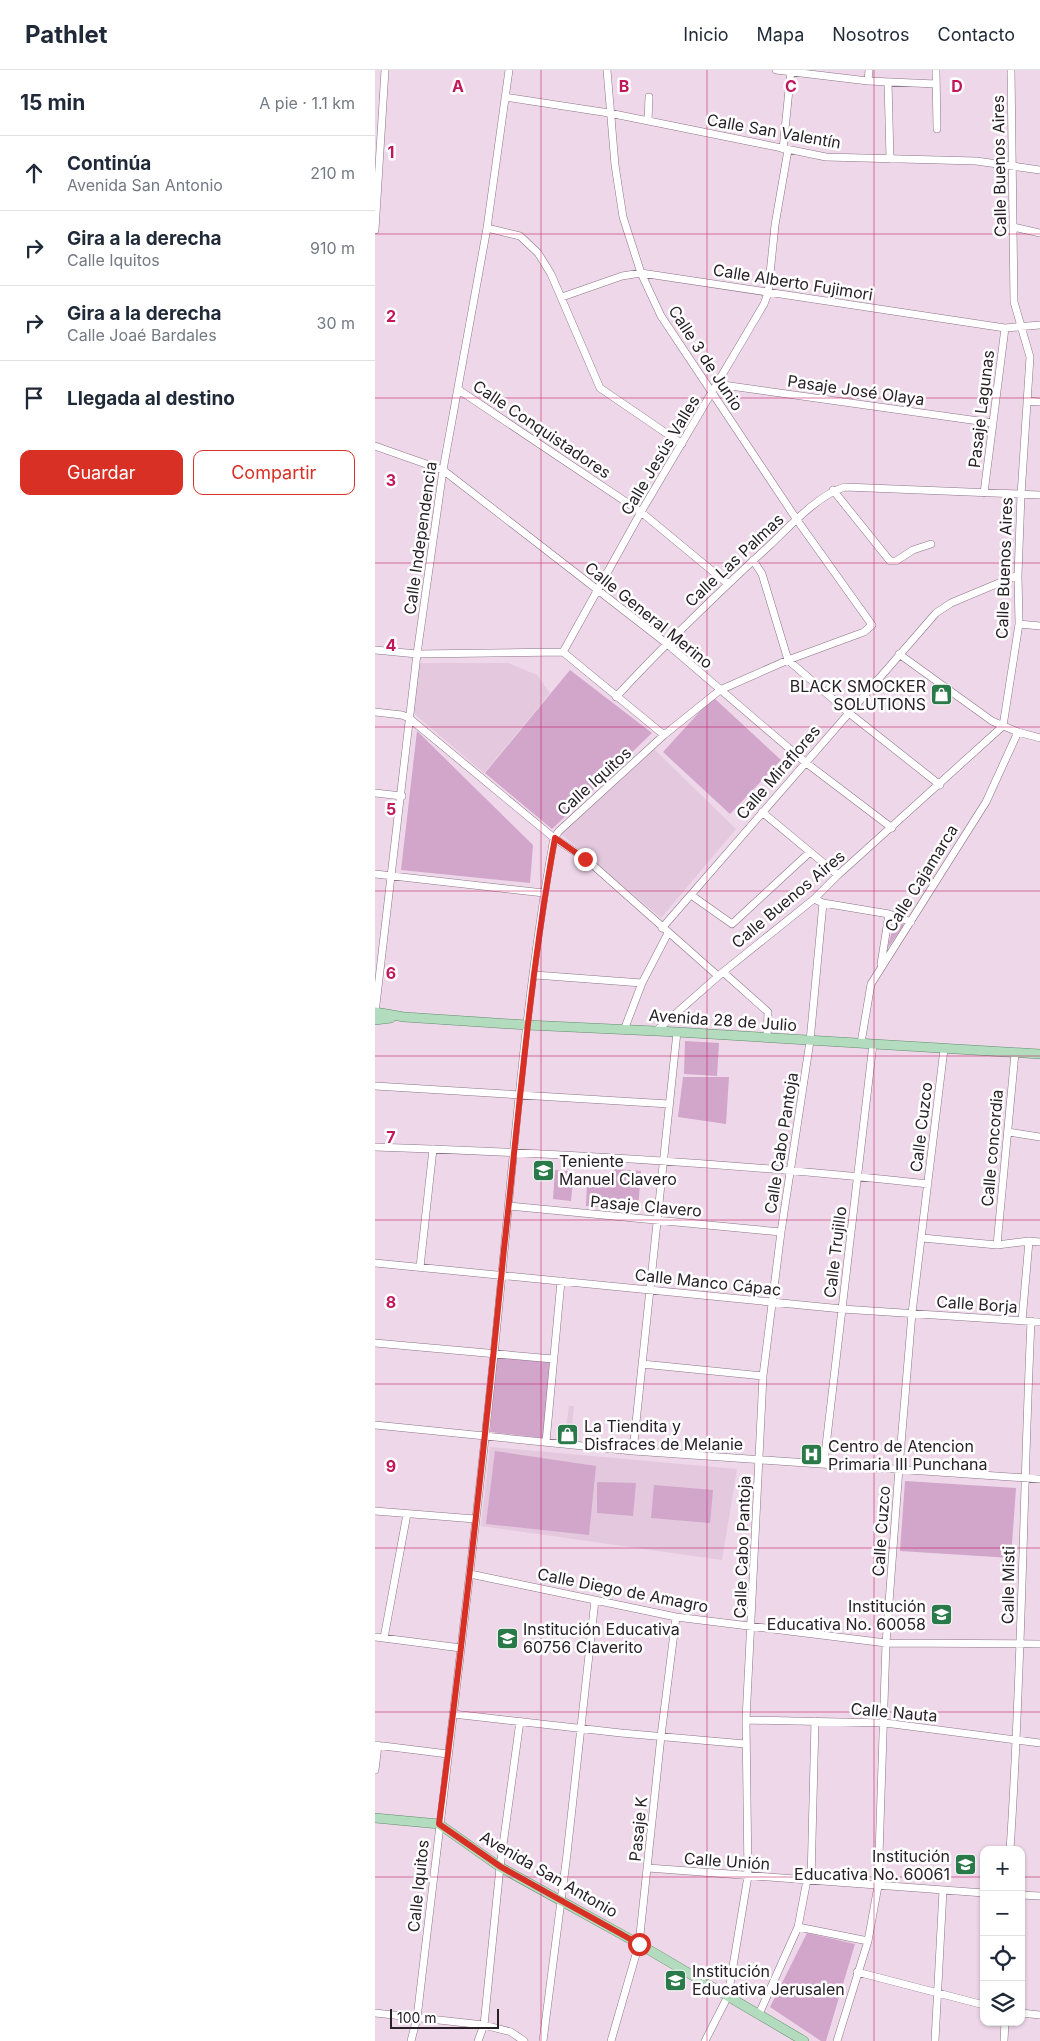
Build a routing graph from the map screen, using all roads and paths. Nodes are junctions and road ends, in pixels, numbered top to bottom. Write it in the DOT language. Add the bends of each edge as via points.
graph roads {
  1 [pos="385,70"];
  2 [pos="509,70"];
  3 [pos="607,70"];
  4 [pos="776,70"];
  5 [pos="869,70"];
  6 [pos="936,70"];
  7 [pos="1011,70"];
  8 [pos="791,71"];
  9 [pos="868,81"];
  10 [pos="887,82"];
  11 [pos="936,84"];
  12 [pos="505,97"];
  13 [pos="649,97"];
  14 [pos="609,113"];
  15 [pos="648,121"];
  16 [pos="937,129"];
  17 [pos="785,150"];
  18 [pos="891,159"];
  19 [pos="1013,165"];
  20 [pos="1040,170"];
  21 [pos="1013,227"];
  22 [pos="487,228"];
  23 [pos="375,230"];
  24 [pos="1040,233"];
  25 [pos="641,273"];
  26 [pos="768,293"];
  27 [pos="562,298"];
  28 [pos="1040,325"];
  29 [pos="1023,327"];
  30 [pos="1005,328"];
  31 [pos="716,384"];
  32 [pos="459,390"];
  33 [pos="712,394"];
  34 [pos="1027,401"];
  35 [pos="1040,402"];
  36 [pos="993,423"];
  37 [pos="682,444"];
  38 [pos="375,446"];
  39 [pos="443,470"];
  40 [pos="833,490"];
  41 [pos="984,493"];
  42 [pos="1021,495"];
  43 [pos="1040,496"];
  44 [pos="641,512"];
  45 [pos="797,520"];
  46 [pos="931,544"];
  47 [pos="753,560"];
  48 [pos="1018,575"];
  49 [pos="728,584"];
  50 [pos="597,590"];
  51 [pos="1019,624"];
  52 [pos="872,625"];
  53 [pos="1040,626"];
  54 [pos="666,643"];
  55 [pos="375,650"];
  56 [pos="563,652"];
  57 [pos="417,654"];
  58 [pos="899,654"];
  59 [pos="788,660"];
  60 [pos="720,690"];
  61 [pos="616,697"];
  62 [pos="375,712"];
  63 [pos="849,713"];
  64 [pos="409,718"];
  65 [pos="1003,726"];
  66 [pos="1018,732"];
  67 [pos="664,735"];
  68 [pos="1040,738"];
  69 [pos="805,762"];
  70 [pos="940,785"];
  71 [pos="375,793"];
  72 [pos="402,796"];
  73 [pos="762,812"];
  74 [pos="892,828"];
  75 [pos="555,838"];
  76 [pos="810,852"];
  77 [pos="375,874"];
  78 [pos="838,875"];
  79 [pos="390,876"];
  80 [pos="545,893"];
  81 [pos="691,895"];
  82 [pos="814,900"];
  83 [pos="823,903"];
  84 [pos="889,914"];
  85 [pos="911,922"];
  86 [pos="665,931"];
  87 [pos="880,967"];
  88 [pos="720,974"];
  89 [pos="535,975"];
  90 [pos="642,983"];
  91 [pos="375,1012"];
  92 [pos="403,1017"];
  93 [pos="375,1020"];
  94 [pos="527,1025"];
  95 [pos="624,1030"];
  96 [pos="656,1031"];
  97 [pos="677,1032"];
  98 [pos="767,1038"];
  99 [pos="810,1041"];
  100 [pos="861,1043"];
  101 [pos="873,1044"];
  102 [pos="945,1049"];
  103 [pos="1015,1053"];
  104 [pos="1040,1054"];
  105 [pos="375,1086"];
  106 [pos="520,1095"];
  107 [pos="669,1104"];
  108 [pos="1008,1132"];
  109 [pos="1040,1137"];
  110 [pos="375,1147"];
  111 [pos="433,1149"];
  112 [pos="515,1151"];
  113 [pos="663,1163"];
  114 [pos="791,1170"];
  115 [pos="857,1176"];
  116 [pos="928,1184"];
  117 [pos="509,1206"];
  118 [pos="657,1220"];
  119 [pos="781,1232"];
  120 [pos="922,1238"];
  121 [pos="1029,1241"];
  122 [pos="1040,1242"];
  123 [pos="997,1245"];
  124 [pos="375,1262"];
  125 [pos="420,1267"];
  126 [pos="502,1275"];
  127 [pos="561,1281"];
  128 [pos="650,1289"];
  129 [pos="772,1303"];
  130 [pos="842,1309"];
  131 [pos="912,1313"];
  132 [pos="1022,1321"];
  133 [pos="1031,1321"];
  134 [pos="1040,1322"];
  135 [pos="375,1343"];
  136 [pos="494,1355"];
  137 [pos="553,1359"];
  138 [pos="642,1364"];
  139 [pos="763,1376"];
  140 [pos="375,1425"];
  141 [pos="485,1436"];
  142 [pos="546,1442"];
  143 [pos="633,1450"];
  144 [pos="759,1460"];
  145 [pos="824,1463"];
  146 [pos="899,1468"];
  147 [pos="1024,1478"];
  148 [pos="1040,1480"];
  149 [pos="375,1512"];
  150 [pos="407,1514"];
  151 [pos="475,1519"];
  152 [pos="470,1574"];
  153 [pos="595,1600"];
  154 [pos="676,1617"];
  155 [pos="752,1626"];
  156 [pos="375,1637"];
  157 [pos="384,1638"];
  158 [pos="886,1643"];
  159 [pos="1020,1644"];
  160 [pos="1040,1644"];
  161 [pos="461,1648"];
  162 [pos="453,1714"];
  163 [pos="746,1720"];
  164 [pos="520,1721"];
  165 [pos="815,1722"];
  166 [pos="885,1723"];
  167 [pos="581,1729"];
  168 [pos="661,1736"];
  169 [pos="1018,1740"];
  170 [pos="1040,1743"];
  171 [pos="745,1744"];
  172 [pos="377,1745"];
  173 [pos="448,1754"];
  174 [pos="375,1770"];
  175 [pos="375,1818"];
  176 [pos="439,1824"];
  177 [pos="1010,1846"];
  178 [pos="501,1867"];
  179 [pos="648,1868"];
  180 [pos="748,1876"];
  181 [pos="809,1880"];
  182 [pos="878,1886"];
  183 [pos="943,1890"];
  184 [pos="980,1893"];
  185 [pos="1025,1895"];
  186 [pos="1040,1896"];
  187 [pos="561,1900"];
  188 [pos="798,1927"];
  189 [pos="868,1941"];
  190 [pos="639,1944"];
  191 [pos="857,1972"];
  192 [pos="938,1994"];
  193 [pos="728,1996"];
  194 [pos="980,2004"];
  195 [pos="375,2013"];
  196 [pos="1025,2013"];
  197 [pos="759,2014"];
  198 [pos="1040,2015"];
  199 [pos="417,2018"];
  200 [pos="484,2025"];
  201 [pos="1005,2026"];
  202 [pos="411,2041"];
  203 [pos="478,2041"];
  204 [pos="524,2041"];
  205 [pos="543,2041"];
  206 [pos="611,2041"];
  207 [pos="705,2041"];
  208 [pos="804,2041"];
  209 [pos="837,2041"];
  210 [pos="935,2041"];
  211 [pos="1004,2041"];
  1 -- 23 [label="street"];
  2 -- 12 [label="street, Calle Independencia"];
  3 -- 14 [label="street, Calle 3 de Junio"];
  4 -- 8 [label="street"];
  5 -- 9 [label="street"];
  6 -- 11 [label="street"];
  7 -- 19 [label="street, Calle Buenos Aires"];
  8 -- 9 [label="street"];
  8 -- 17 [label="street, Calle Jesús Valles"];
  9 -- 10 [label="street"];
  10 -- 11 [label="street"];
  10 -- 18 [label="street"];
  11 -- 16 [label="street"];
  12 -- 14 [label="street, Calle San Valentín"];
  12 -- 22 [label="street, Calle Independencia"];
  13 -- 15 [label="street"];
  14 -- 15 [label="street, Calle San Valentín"];
  14 -- 25 [label="street, Calle 3 de Junio" via="623,217"];
  15 -- 17 [label="street, Calle San Valentín"];
  17 -- 18 [label="street, Calle San Valentín" via="826,157"];
  17 -- 26 [label="street, Calle Jesús Valles"];
  18 -- 19 [label="street, Calle San Valentín"];
  19 -- 20 [label="street, Calle San Valentín"];
  19 -- 21 [label="street, Calle Buenos Aires"];
  21 -- 24 [label="street"];
  21 -- 29 [label="street, Calle Buenos Aires" via="1014,302"];
  22 -- 27 [label="street" via="519,236 531,245 551,274"];
  22 -- 32 [label="street, Calle Independencia"];
  25 -- 26 [label="street, Calle Alberto Fujimori"];
  25 -- 27 [label="street, Calle Alberto Fujimori" via="622,276"];
  25 -- 33 [label="street, Calle 3 de Junio" via="661,316"];
  26 -- 30 [label="street, Calle Alberto Fujimori"];
  26 -- 31 [label="street, Calle Jesús Valles"];
  27 -- 37 [label="street" via="600,388"];
  28 -- 29 [label="street, Calle Alberto Fujimori"];
  29 -- 30 [label="street, Calle Alberto Fujimori"];
  29 -- 34 [label="street, Calle Buenos Aires" via="1030,357"];
  30 -- 36 [label="street, Pasaje Lagunas"];
  31 -- 33 [label="street, Calle Jesús Valles"];
  31 -- 36 [label="street, Pasaje José Olaya"];
  32 -- 39 [label="street, Calle Independencia"];
  32 -- 44 [label="street, Calle Conquistadores"];
  33 -- 37 [label="street, Calle Jesús Valles"];
  33 -- 45 [label="street, Calle 3 de Junio"];
  34 -- 35 [label="street"];
  34 -- 42 [label="street, Calle Buenos Aires"];
  36 -- 41 [label="street, Pasaje Lagunas"];
  37 -- 44 [label="street, Calle Jesús Valles"];
  38 -- 39 [label="street, Calle General Merino"];
  39 -- 50 [label="street, Calle General Merino"];
  39 -- 57 [label="street, Calle Independencia"];
  40 -- 41 [label="street" via="845,487"];
  40 -- 45 [label="street, Calle Las Palmas"];
  40 -- 46 [label="street" via="890,561"];
  41 -- 42 [label="street"];
  42 -- 43 [label="street"];
  42 -- 48 [label="street, Calle Buenos Aires"];
  44 -- 49 [label="street, Calle Conquistadores"];
  44 -- 50 [label="street, Calle Jesús Valles"];
  45 -- 47 [label="street, Calle Las Palmas"];
  45 -- 52 [label="street, Calle 3 de Junio"];
  47 -- 49 [label="street, Calle Las Palmas"];
  47 -- 59 [label="street" via="763,574"];
  48 -- 51 [label="street, Calle Buenos Aires"];
  48 -- 58 [label="street, Calle Miraflores" via="937,612"];
  49 -- 54 [label="street, Calle Las Palmas"];
  50 -- 54 [label="street, Calle General Merino"];
  50 -- 56 [label="street, Calle Jesús Valles"];
  51 -- 53 [label="street"];
  51 -- 65 [label="street, Calle Buenos Aires"];
  52 -- 59 [label="street, Calle Iquitos" via="864,632"];
  54 -- 60 [label="street, Calle General Merino"];
  54 -- 61 [label="street, Calle Las Palmas"];
  55 -- 57 [label="street"];
  56 -- 57 [label="street"];
  56 -- 61 [label="street"];
  57 -- 64 [label="street, Calle Independencia"];
  58 -- 63 [label="street, Calle Miraflores"];
  58 -- 65 [label="street"];
  59 -- 60 [label="street, Calle Iquitos"];
  59 -- 63 [label="street"];
  60 -- 67 [label="street, Calle Iquitos"];
  60 -- 69 [label="street, Calle General Merino"];
  61 -- 67 [label="street"];
  62 -- 64 [label="street"];
  63 -- 69 [label="street, Calle Miraflores"];
  63 -- 70 [label="street"];
  64 -- 72 [label="street, Calle Independencia"];
  64 -- 75 [label="street"];
  65 -- 66 [label="street"];
  65 -- 70 [label="street, Calle Buenos Aires"];
  66 -- 68 [label="street"];
  66 -- 85 [label="street, Calle Cajamarca" via="986,802"];
  67 -- 75 [label="street, Calle Iquitos"];
  69 -- 73 [label="street, Calle Miraflores"];
  69 -- 74 [label="street, Calle General Merino"];
  70 -- 74 [label="street, Calle Buenos Aires"];
  71 -- 72 [label="street"];
  72 -- 79 [label="street, Calle Independencia"];
  73 -- 76 [label="street"];
  73 -- 81 [label="street, Calle Miraflores"];
  74 -- 78 [label="street, Calle Buenos Aires"];
  75 -- 80 [label="street, Calle Iquitos"];
  75 -- 86 [label="street" via="585,859"];
  76 -- 78 [label="street"];
  76 -- 81 [label="street" via="732,924"];
  77 -- 79 [label="street"];
  78 -- 82 [label="street, Calle Buenos Aires"];
  79 -- 80 [label="street"];
  79 -- 91 [label="street, Calle Independencia"];
  80 -- 89 [label="street, Calle Iquitos"];
  81 -- 86 [label="street, Calle Miraflores"];
  82 -- 83 [label="street"];
  82 -- 88 [label="street, Calle Buenos Aires"];
  83 -- 84 [label="street"];
  83 -- 99 [label="street, Calle Cabo Pantoja"];
  84 -- 85 [label="street"];
  84 -- 87 [label="street"];
  85 -- 87 [label="street, Calle Cajamarca"];
  86 -- 88 [label="street"];
  86 -- 90 [label="street, Calle Miraflores"];
  87 -- 100 [label="street, Calle Cajamarca" via="871,984"];
  88 -- 96 [label="street, Calle Buenos Aires"];
  88 -- 98 [label="street" via="768,1012"];
  89 -- 90 [label="street"];
  89 -- 94 [label="street, Calle Iquitos"];
  90 -- 95 [label="street, Calle Miraflores"];
  91 -- 92 [label="main road, Avenida 28 de Julio"];
  92 -- 93 [label="main road, Avenida 28 de Julio"];
  92 -- 94 [label="main road, Avenida 28 de Julio"];
  94 -- 95 [label="main road, Avenida 28 de Julio"];
  94 -- 106 [label="street, Calle Iquitos"];
  95 -- 96 [label="main road, Avenida 28 de Julio"];
  96 -- 97 [label="main road, Avenida 28 de Julio"];
  97 -- 98 [label="main road, Avenida 28 de Julio"];
  97 -- 107 [label="street"];
  98 -- 99 [label="main road, Avenida 28 de Julio"];
  99 -- 100 [label="main road, Avenida 28 de Julio"];
  99 -- 114 [label="street, Calle Cabo Pantoja"];
  100 -- 101 [label="main road, Avenida 28 de Julio"];
  101 -- 102 [label="main road, Avenida 28 de Julio"];
  101 -- 115 [label="street, Calle Trujillo"];
  102 -- 103 [label="main road, Avenida 28 de Julio"];
  102 -- 116 [label="street, Calle Cuzco"];
  103 -- 104 [label="main road, Avenida 28 de Julio"];
  103 -- 108 [label="street, Calle concordia"];
  105 -- 106 [label="street"];
  106 -- 107 [label="street"];
  106 -- 112 [label="street, Calle Iquitos"];
  107 -- 113 [label="street"];
  108 -- 109 [label="street"];
  108 -- 123 [label="street, Calle concordia"];
  110 -- 111 [label="street"];
  111 -- 112 [label="street"];
  111 -- 125 [label="street"];
  112 -- 113 [label="street"];
  112 -- 117 [label="street, Calle Iquitos"];
  113 -- 114 [label="street"];
  113 -- 118 [label="street"];
  114 -- 115 [label="street"];
  114 -- 119 [label="street, Calle Cabo Pantoja"];
  115 -- 116 [label="street"];
  115 -- 130 [label="street, Calle Trujillo"];
  116 -- 120 [label="street, Calle Cuzco"];
  117 -- 118 [label="street, Pasaje Clavero"];
  117 -- 126 [label="street, Calle Iquitos"];
  118 -- 119 [label="street, Pasaje Clavero"];
  118 -- 128 [label="street"];
  119 -- 129 [label="street, Calle Cabo Pantoja"];
  120 -- 123 [label="street"];
  120 -- 131 [label="street, Calle Cuzco"];
  121 -- 122 [label="street"];
  121 -- 123 [label="street"];
  121 -- 132 [label="street"];
  124 -- 125 [label="street, Calle Manco Cápac"];
  125 -- 126 [label="street, Calle Manco Cápac"];
  126 -- 127 [label="street, Calle Manco Cápac"];
  126 -- 136 [label="street, Calle Iquitos"];
  127 -- 128 [label="street, Calle Manco Cápac"];
  127 -- 137 [label="street"];
  128 -- 129 [label="street, Calle Manco Cápac"];
  128 -- 138 [label="street"];
  129 -- 130 [label="street, Calle Manco Cápac"];
  129 -- 139 [label="street, Calle Cabo Pantoja"];
  130 -- 131 [label="street, Calle Manco Cápac"];
  130 -- 145 [label="street, Calle Trujillo"];
  131 -- 132 [label="street, Calle Borja"];
  131 -- 146 [label="street, Calle Cuzco"];
  132 -- 133 [label="street, Calle Borja"];
  133 -- 134 [label="street, Calle Borja"];
  133 -- 147 [label="street, Calle Misti"];
  135 -- 136 [label="street"];
  136 -- 137 [label="street"];
  136 -- 141 [label="street, Calle Iquitos"];
  137 -- 142 [label="street"];
  138 -- 139 [label="street"];
  138 -- 143 [label="street"];
  139 -- 144 [label="street, Calle Cabo Pantoja"];
  140 -- 141 [label="street"];
  141 -- 142 [label="street"];
  141 -- 151 [label="street, Calle Iquitos"];
  142 -- 143 [label="street"];
  143 -- 144 [label="street"];
  144 -- 145 [label="street"];
  144 -- 155 [label="street, Calle Cabo Pantoja"];
  145 -- 146 [label="street"];
  146 -- 147 [label="street"];
  146 -- 158 [label="street, Calle Cuzco"];
  147 -- 148 [label="street"];
  147 -- 159 [label="street, Calle Misti"];
  149 -- 150 [label="street"];
  150 -- 151 [label="street"];
  150 -- 157 [label="street"];
  151 -- 152 [label="street, Calle Iquitos"];
  152 -- 153 [label="street, Calle Diego de Amagro"];
  152 -- 161 [label="street, Calle Iquitos"];
  153 -- 154 [label="street, Calle Diego de Amagro"];
  153 -- 167 [label="street"];
  154 -- 155 [label="street, Calle Diego de Amagro"];
  154 -- 168 [label="street, Pasaje K"];
  155 -- 158 [label="street, Calle Diego de Amagro"];
  155 -- 163 [label="street, Calle Cabo Pantoja"];
  156 -- 157 [label="street"];
  157 -- 161 [label="street"];
  158 -- 159 [label="street, Calle Diego de Amagro"];
  158 -- 166 [label="street, Calle Cuzco"];
  159 -- 160 [label="street, Calle Diego de Amagro"];
  159 -- 169 [label="street, Calle Misti"];
  161 -- 162 [label="street, Calle Iquitos"];
  162 -- 164 [label="street"];
  162 -- 173 [label="street, Calle Iquitos"];
  163 -- 165 [label="street, Calle Nauta"];
  163 -- 171 [label="street, Calle Cabo Pantoja"];
  164 -- 167 [label="street"];
  164 -- 178 [label="street"];
  165 -- 166 [label="street, Calle Nauta"];
  165 -- 181 [label="street"];
  166 -- 169 [label="street, Calle Nauta"];
  166 -- 182 [label="street, Calle Cuzco"];
  167 -- 168 [label="street"];
  167 -- 187 [label="street"];
  168 -- 171 [label="street"];
  168 -- 179 [label="street, Pasaje K"];
  169 -- 170 [label="street, Calle Nauta"];
  169 -- 177 [label="street, Calle Misti"];
  171 -- 180 [label="street, Calle Cabo Pantoja"];
  172 -- 173 [label="street"];
  172 -- 174 [label="street"];
  173 -- 176 [label="street, Calle Iquitos"];
  175 -- 176 [label="main road, Avenida San Antonio"];
  176 -- 178 [label="main road, Avenida San Antonio"];
  176 -- 199 [label="street, Calle Iquitos"];
  178 -- 187 [label="main road, Avenida San Antonio"];
  178 -- 200 [label="street"];
  179 -- 180 [label="street, Calle Unión"];
  179 -- 190 [label="street, Pasaje K"];
  180 -- 181 [label="street, Calle Unión"];
  180 -- 193 [label="street, Calle Cabo Pantoja"];
  181 -- 182 [label="street, Calle Unión"];
  181 -- 188 [label="street"];
  182 -- 183 [label="street, Calle Unión"];
  182 -- 189 [label="street, Calle Cuzco"];
  183 -- 184 [label="street, Calle Unión"];
  183 -- 192 [label="street"];
  185 -- 186 [label="street"];
  187 -- 190 [label="main road, Avenida San Antonio"];
  187 -- 205 [label="street"];
  188 -- 189 [label="street"];
  188 -- 197 [label="street"];
  189 -- 191 [label="street, Calle Cuzco"];
  190 -- 193 [label="main road, Avenida San Antonio"];
  190 -- 206 [label="street, Pasaje K"];
  191 -- 192 [label="street"];
  191 -- 209 [label="street, Calle Cuzco"];
  192 -- 194 [label="street"];
  192 -- 210 [label="street"];
  193 -- 197 [label="main road, Avenida San Antonio"];
  193 -- 207 [label="street, Calle Cabo Pantoja"];
  195 -- 199 [label="street"];
  196 -- 198 [label="street"];
  197 -- 208 [label="main road, Avenida San Antonio"];
  199 -- 200 [label="street"];
  199 -- 202 [label="street, Calle Iquitos"];
  200 -- 203 [label="street"];
  200 -- 204 [label="street" via="511,2032"];
  201 -- 211 [label="street"];
}
